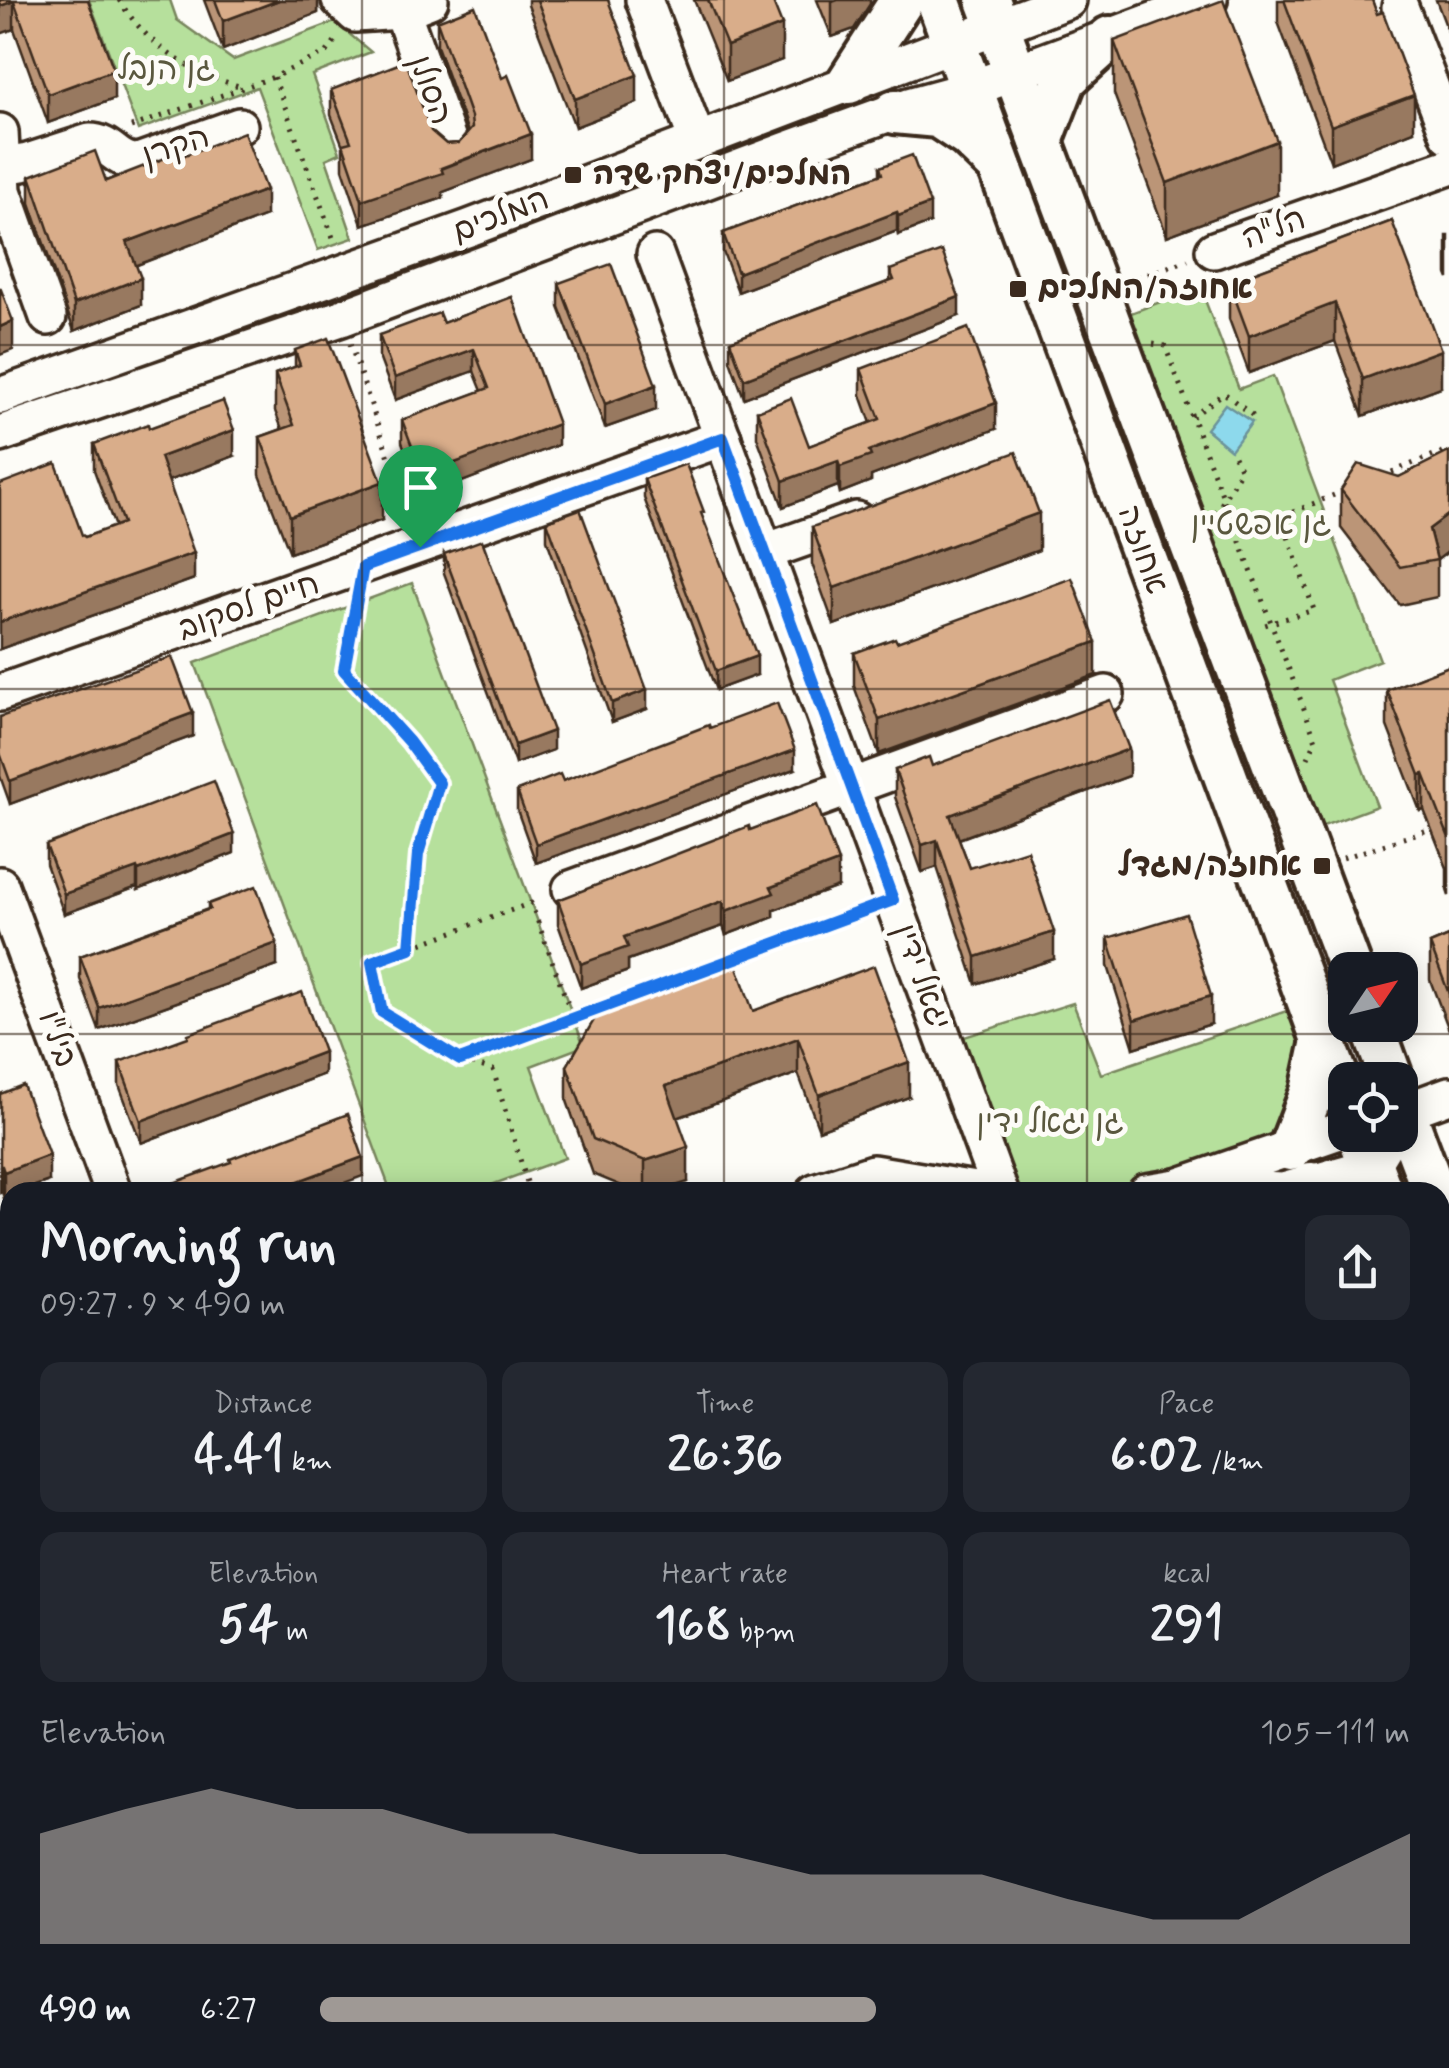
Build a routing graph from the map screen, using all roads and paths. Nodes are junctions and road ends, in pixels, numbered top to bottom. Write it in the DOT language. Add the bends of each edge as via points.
graph roads {
  1 [pos="119,0"];
  2 [pos="644,0"];
  3 [pos="902,0"];
  4 [pos="938,0"];
  5 [pos="1068,0"];
  6 [pos="1209,0"];
  7 [pos="416,5"];
  8 [pos="347,7"];
  9 [pos="1400,7"];
  10 [pos="993,13"];
  11 [pos="1110,38"];
  12 [pos="954,43"];
  13 [pos="1016,73"];
  14 [pos="274,77"];
  15 [pos="849,82"];
  16 [pos="242,86"];
  17 [pos="971,90"];
  18 [pos="895,112"];
  19 [pos="239,126"];
  20 [pos="1449,134"];
  21 [pos="697,140"];
  22 [pos="1041,140"];
  23 [pos="90,142"];
  24 [pos="451,148"];
  25 [pos="1,150"];
  26 [pos="1449,167"];
  27 [pos="1000,168"];
  28 [pos="1214,250"];
  29 [pos="655,254"];
  30 [pos="346,274"];
  31 [pos="1098,291"];
  32 [pos="48,317"];
  33 [pos="341,318"];
  34 [pos="1115,338"];
  35 [pos="0,396"];
  36 [pos="1192,416"];
  37 [pos="1252,422"];
  38 [pos="0,434"];
  39 [pos="723,438"];
  40 [pos="1449,449"];
  41 [pos="1231,450"];
  42 [pos="1382,476"];
  43 [pos="1348,490"];
  44 [pos="1224,500"];
  45 [pos="891,508"];
  46 [pos="1215,515"];
  47 [pos="1281,517"];
  48 [pos="1232,522"];
  49 [pos="1254,528"];
  50 [pos="1206,530"];
  51 [pos="420,547"];
  52 [pos="765,552"];
  53 [pos="363,567"];
  54 [pos="1271,623"];
  55 [pos="1246,630"];
  56 [pos="0,693"];
  57 [pos="1106,694"];
  58 [pos="850,785"];
  59 [pos="1290,805"];
  60 [pos="1449,823"];
  61 [pos="1314,868"];
  62 [pos="0,886"];
  63 [pos="570,888"];
  64 [pos="893,900"];
  65 [pos="410,948"];
  66 [pos="1344,952"];
  67 [pos="574,1018"];
  68 [pos="1324,1041"];
  69 [pos="460,1060"];
  70 [pos="1332,1062"];
  71 [pos="1449,1095"];
  72 [pos="1418,1112"];
  73 [pos="1328,1151"];
  74 [pos="1348,1152"];
  75 [pos="1405,1152"];
  76 [pos="1309,1175"];
  77 [pos="109,1182"];
  78 [pos="527,1182"];
  79 [pos="846,1182"];
  80 [pos="927,1182"];
  81 [pos="996,1182"];
  82 [pos="1427,1182"];
  1 -- 16 [label="path" via="151,41 178,61"];
  2 -- 21 [label="street"];
  3 -- 15 [label="main road"];
  4 -- 12 [label="main road, אחוזה"];
  5 -- 10 [label="street, המלכים"];
  6 -- 11 [label="street, המלכים"];
  7 -- 8 [label="street, הסולן"];
  7 -- 24 [label="street, הסולן"];
  8 -- 14 [label="path" via="327,52"];
  9 -- 20 [label="street"];
  10 -- 12 [label="street, המלכים"];
  10 -- 13 [label="main road, אחוזה"];
  11 -- 13 [label="street, המלכים"];
  11 -- 22 [label="main road" via="1064,79"];
  12 -- 15 [label="street, המלכים"];
  12 -- 17 [label="main road, אחוזה"];
  13 -- 17 [label="street, המלכים"];
  13 -- 22 [label="main road, אחוזה"];
  14 -- 16 [label="path"];
  14 -- 30 [label="path"];
  15 -- 21 [label="street, המלכים"];
  16 -- 23 [label="path"];
  17 -- 18 [label="street, המלכים"];
  17 -- 27 [label="main road, אחוזה"];
  18 -- 27 [label="main road" via="938,116"];
  18 -- 33 [label="street, המלכים"];
  19 -- 23 [label="street, הקרן" via="138,162"];
  21 -- 30 [label="street, המלכים"];
  22 -- 31 [label="main road, אחוזה"];
  23 -- 25 [label="street, הקרן" via="16,164"];
  25 -- 32 [label="street, הקרן" via="7,207"];
  26 -- 28 [label="street, הל\"ה"];
  27 -- 68 [label="main road, אחוזה"];
  28 -- 31 [label="path, הל\"ה"];
  29 -- 39 [label="street, יגאל ידין"];
  30 -- 35 [label="street, המלכים"];
  31 -- 34 [label="main road, אחוזה"];
  33 -- 38 [label="street, המלכים"];
  33 -- 51 [label="path"];
  34 -- 36 [label="path" via="1165,346"];
  34 -- 59 [label="main road, אחוזה"];
  36 -- 37 [label="path" via="1224,393"];
  36 -- 44 [label="path"];
  39 -- 51 [label="street, חיים לסקוב"];
  39 -- 52 [label="street, יגאל ידין"];
  40 -- 42 [label="path"];
  41 -- 44 [label="path" via="1241,470"];
  43 -- 47 [label="path"];
  44 -- 46 [label="path"];
  44 -- 48 [label="path"];
  45 -- 52 [label="street"];
  47 -- 48 [label="path"];
  47 -- 49 [label="path"];
  47 -- 54 [label="path" via="1314,610"];
  48 -- 50 [label="path"];
  48 -- 54 [label="path"];
  51 -- 53 [label="street, חיים לסקוב"];
  52 -- 58 [label="street, יגאל ידין"];
  53 -- 56 [label="street, חיים לסקוב"];
  53 -- 65 [label="path" via="344,670 439,783 418,854"];
  54 -- 55 [label="path"];
  54 -- 59 [label="path" via="1316,740"];
  57 -- 58 [label="street"];
  58 -- 63 [label="street"];
  58 -- 64 [label="street, יגאל ידין"];
  59 -- 61 [label="main road, אחוזה"];
  60 -- 61 [label="path"];
  61 -- 66 [label="main road, אחוזה"];
  62 -- 77 [label="street, ביל\"ו"];
  64 -- 67 [label="path"];
  64 -- 81 [label="street, יגאל ידין"];
  65 -- 67 [label="path" via="531,903"];
  65 -- 69 [label="path" via="372,962 382,1012"];
  67 -- 69 [label="path"];
  68 -- 70 [label="main road, אחוזה"];
  68 -- 76 [label="main road" via="1312,1092"];
  69 -- 78 [label="path" via="493,1070"];
  71 -- 72 [label="street"];
  73 -- 76 [label="street"];
  74 -- 76 [label="street"];
  75 -- 82 [label="main road"];
  79 -- 80 [label="street" via="873,1173"];
}
